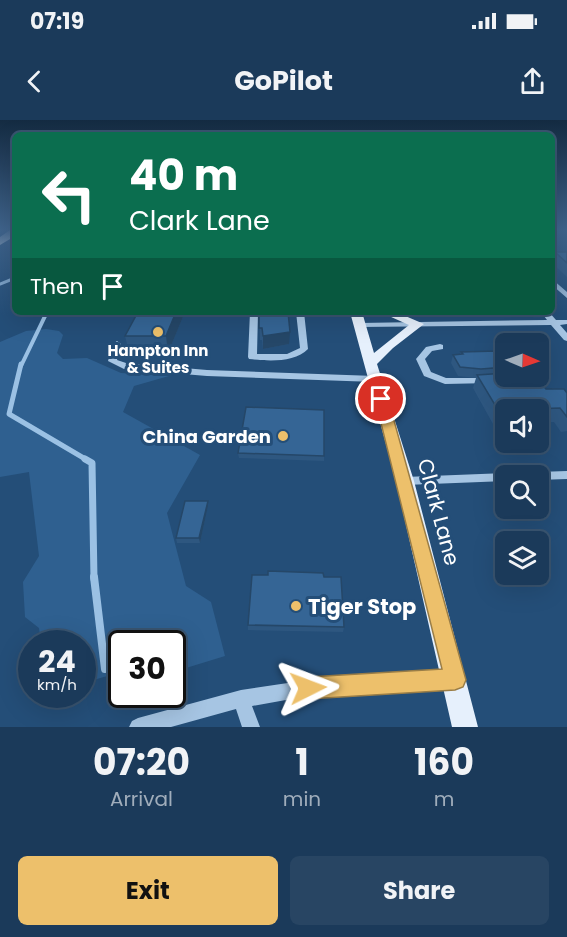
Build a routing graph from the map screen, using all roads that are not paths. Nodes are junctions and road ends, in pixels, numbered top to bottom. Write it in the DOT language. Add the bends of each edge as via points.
graph roads {
  1 [pos="555,284"];
  2 [pos="567,296"];
  3 [pos="254,315"];
  4 [pos="300,315"];
  5 [pos="394,315"];
  6 [pos="548,315"];
  7 [pos="357,319"];
  8 [pos="567,321"];
  9 [pos="554,322"];
  10 [pos="418,324"];
  11 [pos="567,338"];
  12 [pos="117,344"];
  13 [pos="440,347"];
  14 [pos="373,371"];
  15 [pos="495,381"];
  16 [pos="567,475"];
  17 [pos="549,476"];
  18 [pos="495,477"];
  19 [pos="405,481"];
  20 [pos="455,680"];
  21 [pos="241,699"];
  22 [pos="138,727"];
  23 [pos="251,727"];
  24 [pos="465,727"];
  1 -- 2 [label="street"];
  3 -- 4 [label="street" via="252,357 300,353 304,349"];
  5 -- 10 [label="main road"];
  6 -- 9 [label="street"];
  7 -- 10 [label="street"];
  7 -- 14 [label="main road, Clark Lane"];
  8 -- 9 [label="street"];
  9 -- 10 [label="street"];
  9 -- 11 [label="street"];
  10 -- 14 [label="main road" via="389,345"];
  12 -- 14 [label="street" via="112,361 124,366 207,373"];
  13 -- 15 [label="street" via="429,349 420,359 427,374 445,381"];
  14 -- 19 [label="main road, Clark Lane"];
  16 -- 17 [label="street"];
  18 -- 19 [label="street"];
  19 -- 20 [label="main road, Clark Lane"];
  20 -- 21 [label="street" via="308,688"];
  20 -- 24 [label="main road, Clark Lane"];
  21 -- 22 [label="street"];
  21 -- 23 [label="street"];
}
